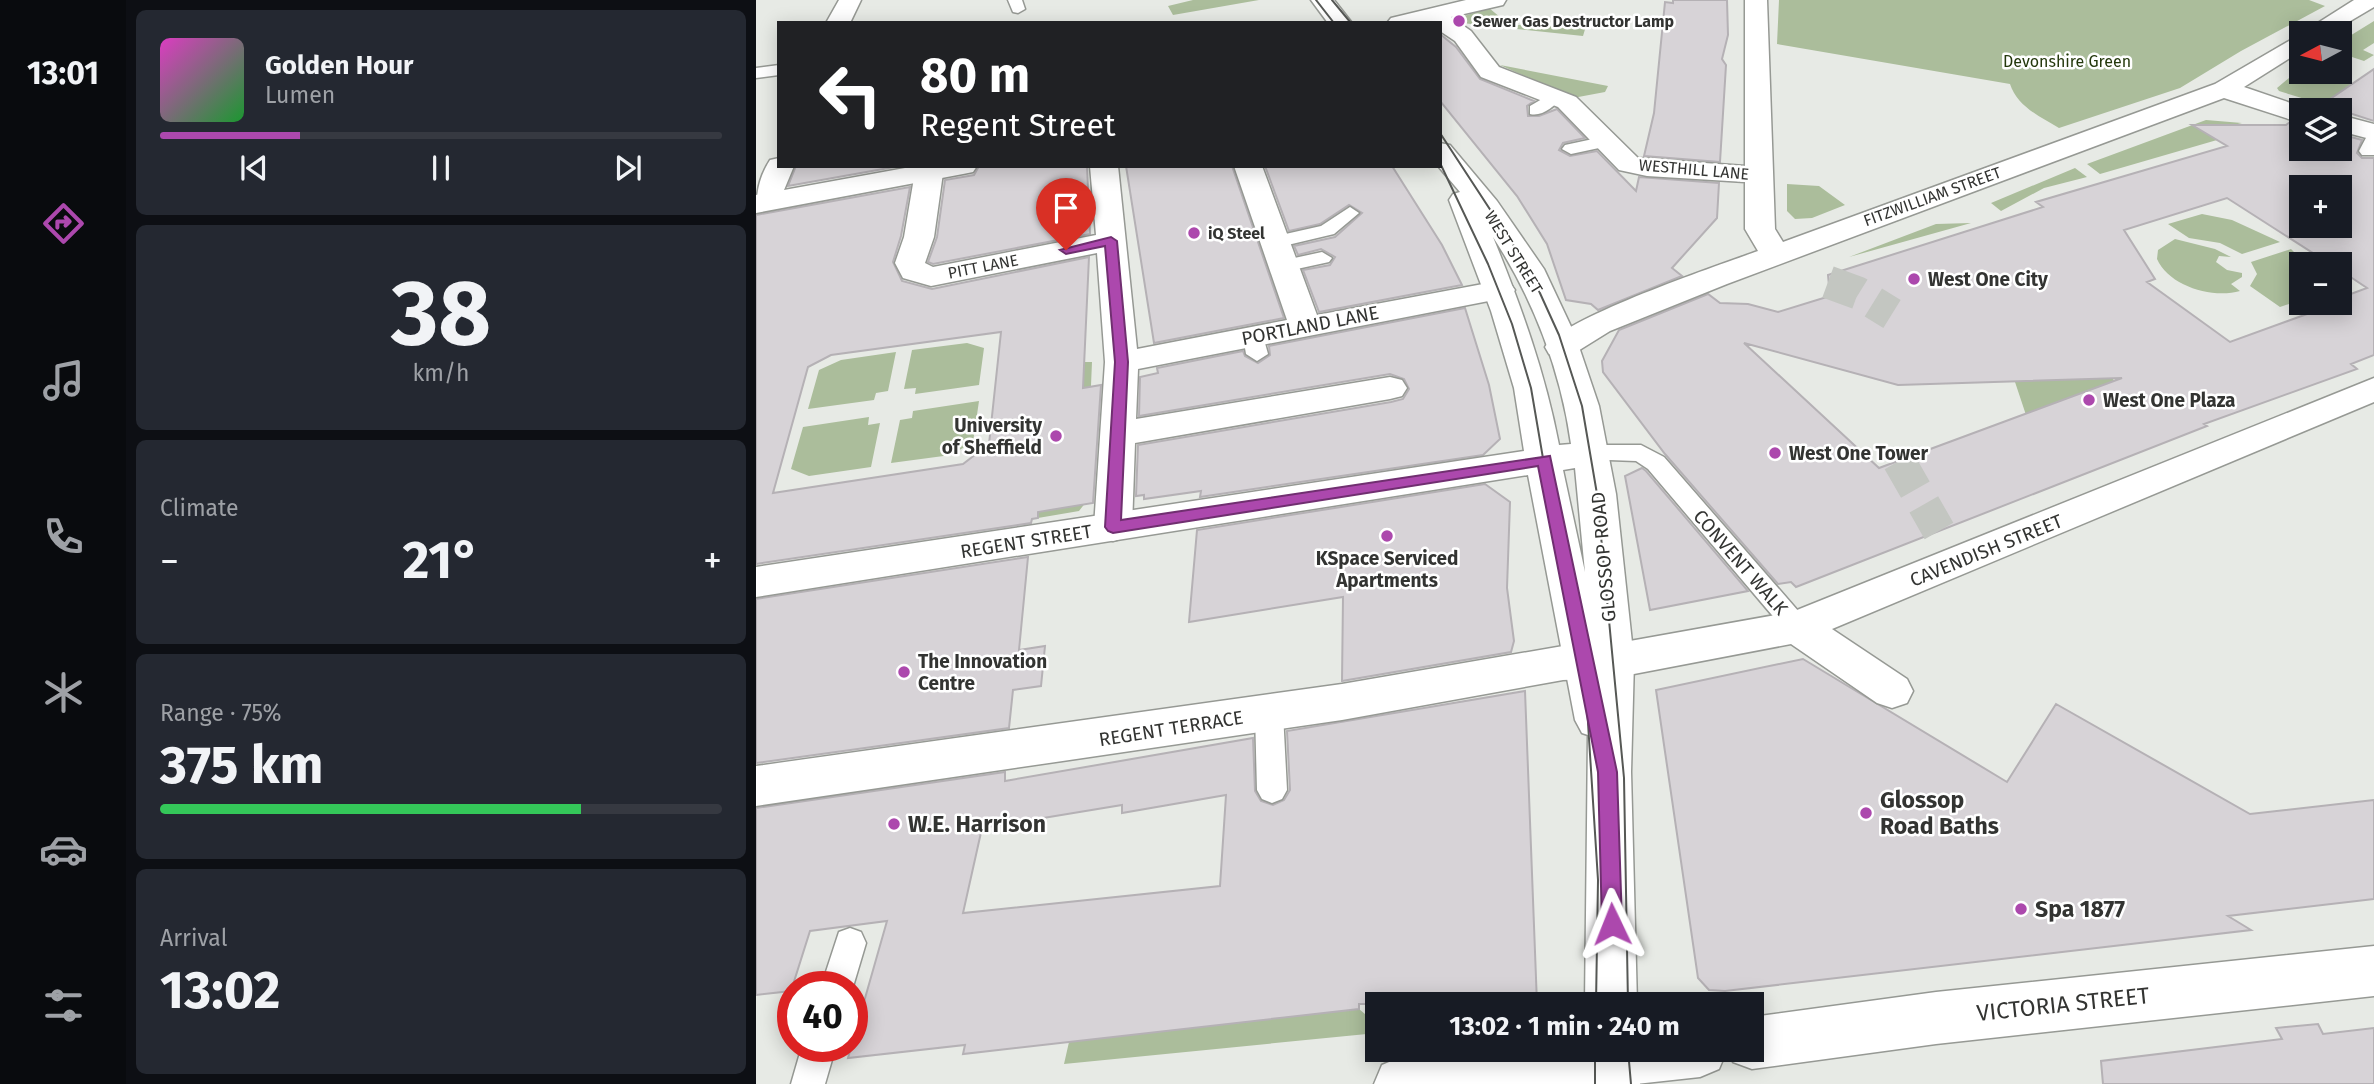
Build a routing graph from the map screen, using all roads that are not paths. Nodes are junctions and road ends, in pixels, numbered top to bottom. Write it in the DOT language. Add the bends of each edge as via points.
graph roads {
  1 [pos="850,0"];
  2 [pos="1322,0"];
  3 [pos="1495,0"];
  4 [pos="1756,0"];
  5 [pos="2370,0"];
  6 [pos="1433,16"];
  7 [pos="839,21"];
  8 [pos="1333,21"];
  9 [pos="1409,21"];
  10 [pos="1440,21"];
  11 [pos="2334,21"];
  12 [pos="1442,22"];
  13 [pos="2289,48"];
  14 [pos="777,70"];
  15 [pos="756,74"];
  16 [pos="2224,89"];
  17 [pos="2289,111"];
  18 [pos="2352,129"];
  19 [pos="2372,140"];
  20 [pos="1607,141"];
  21 [pos="1571,149"];
  22 [pos="1445,158"];
  23 [pos="779,168"];
  24 [pos="1104,168"];
  25 [pos="1249,168"];
  26 [pos="930,169"];
  27 [pos="1760,175"];
  28 [pos="761,203"];
  29 [pos="1350,213"];
  30 [pos="1111,241"];
  31 [pos="1279,254"];
  32 [pos="1779,254"];
  33 [pos="1322,258"];
  34 [pos="1499,290"];
  35 [pos="1304,326"];
  36 [pos="1561,347"];
  37 [pos="1519,351"];
  38 [pos="1122,362"];
  39 [pos="1390,388"];
  40 [pos="2374,389"];
  41 [pos="1120,434"];
  42 [pos="1590,453"];
  43 [pos="1545,460"];
  44 [pos="1113,527"];
  45 [pos="756,582"];
  46 [pos="1797,627"];
  47 [pos="1598,661"];
  48 [pos="1892,691"];
  49 [pos="1269,713"];
  50 [pos="756,786"];
  51 [pos="1272,790"];
  52 [pos="850,943"];
  53 [pos="842,971"];
  54 [pos="2374,971"];
  55 [pos="1611,992"];
  56 [pos="1764,1041"];
  57 [pos="814,1062"];
  58 [pos="1630,1062"];
  59 [pos="1612,1065"];
  60 [pos="808,1084"];
  61 [pos="1401,1084"];
  1 -- 7 [label="street"];
  2 -- 8 [label="street"];
  3 -- 6 [label="street"];
  4 -- 27 [label="street"];
  5 -- 11 [label="street"];
  6 -- 9 [label="street"];
  6 -- 10 [label="street, WESTHILL LANE"];
  12 -- 20 [label="street, WESTHILL LANE" via="1463,36 1490,72 1545,104 1575,107"];
  13 -- 16 [label="street, FITZWILLIAM STREET"];
  14 -- 15 [label="lane"];
  16 -- 17 [label="street"];
  16 -- 32 [label="street, FITZWILLIAM STREET"];
  18 -- 19 [label="street"];
  20 -- 21 [label="lane"];
  20 -- 27 [label="street, WESTHILL LANE" via="1629,164 1647,174"];
  22 -- 34 [label="street, WEST STREET"];
  22 -- 36 [label="street, WEST STREET" via="1487,207 1529,270"];
  23 -- 28 [label="street"];
  24 -- 30 [label="street"];
  25 -- 31 [label="street"];
  26 -- 28 [label="street"];
  26 -- 30 [label="street, PITT LANE" via="910,263 914,271 931,277"];
  27 -- 32 [label="street" via="1760,229"];
  29 -- 31 [label="lane"];
  30 -- 38 [label="street"];
  31 -- 33 [label="lane"];
  31 -- 35 [label="street"];
  32 -- 36 [label="street, FITZWILLIAM STREET" via="1599,324"];
  34 -- 35 [label="street, PORTLAND LANE"];
  34 -- 37 [label="street, WEST STREET"];
  35 -- 38 [label="street, PORTLAND LANE" via="1255,345"];
  36 -- 42 [label="street, GLOSSOP ROAD" via="1582,407"];
  37 -- 43 [label="street, GLOSSOP ROAD"];
  38 -- 41 [label="street"];
  39 -- 41 [label="street"];
  40 -- 46 [label="street, CAVENDISH STREET"];
  41 -- 44 [label="street"];
  42 -- 43 [label="street, REGENT STREET"];
  42 -- 46 [label="lane, CONVENT WALK" via="1641,453 1657,463"];
  42 -- 47 [label="street, GLOSSOP ROAD" via="1597,494"];
  43 -- 44 [label="street, REGENT STREET"];
  43 -- 47 [label="street, GLOSSOP ROAD"];
  44 -- 45 [label="street, REGENT STREET"];
  46 -- 47 [label="street, CAVENDISH STREET"];
  46 -- 48 [label="street, CONVENT WALK"];
  47 -- 49 [label="street, REGENT TERRACE"];
  47 -- 55 [label="street, GLOSSOP ROAD" via="1608,772"];
  49 -- 50 [label="street, REGENT TERRACE"];
  49 -- 51 [label="lane"];
  52 -- 53 [label="lane"];
  54 -- 56 [label="street, VICTORIA STREET" via="1936,1018"];
  57 -- 60 [label="lane"];
  58 -- 59 [label="street"];
  59 -- 61 [label="street"];
}
